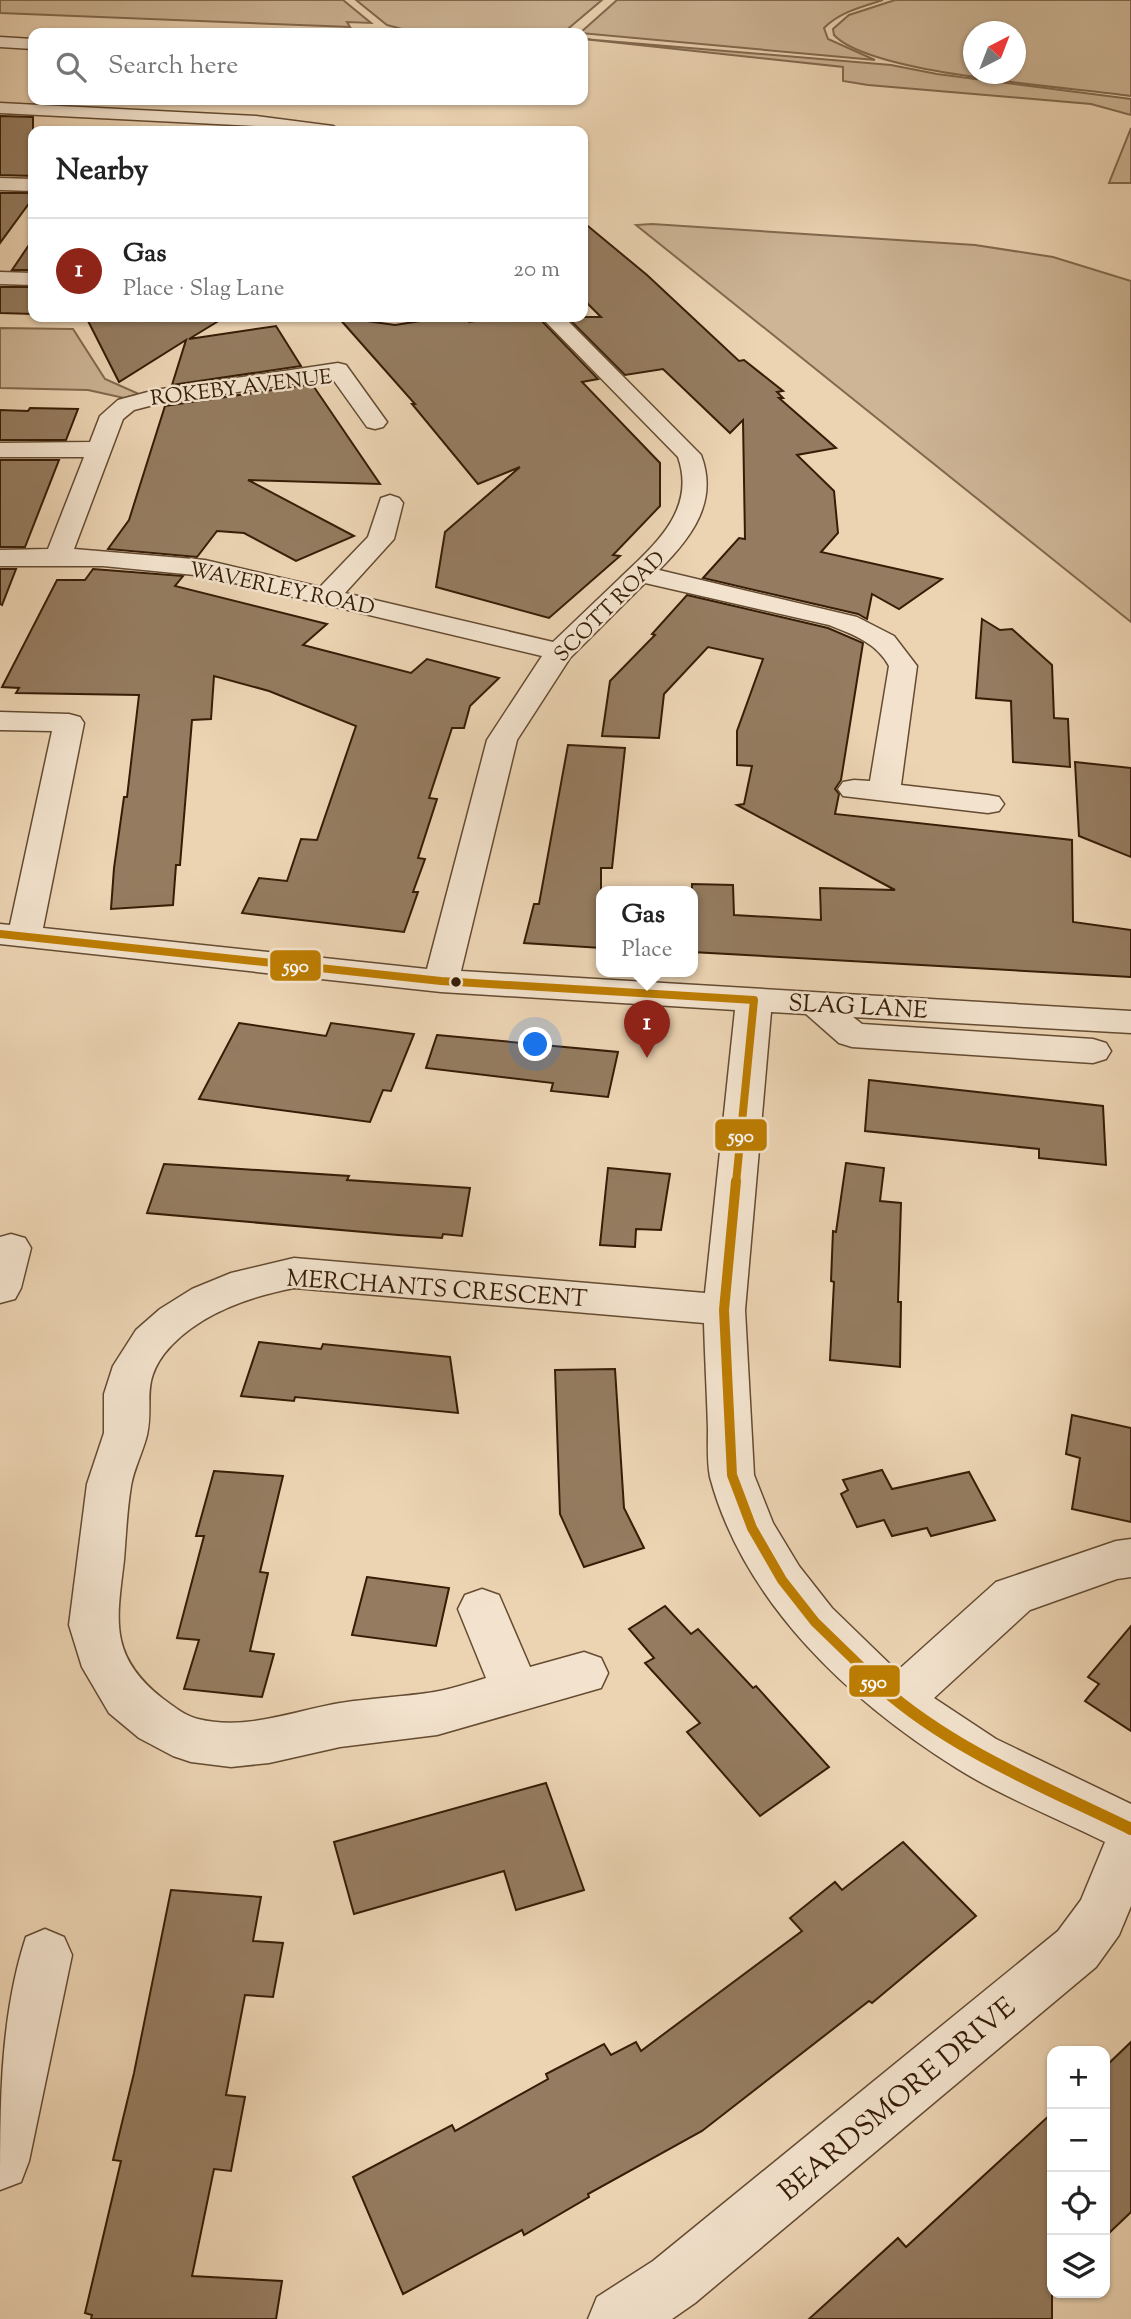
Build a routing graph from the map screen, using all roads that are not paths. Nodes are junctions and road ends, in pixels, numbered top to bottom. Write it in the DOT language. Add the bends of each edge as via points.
graph roads {
  1 [pos="0,42"];
  2 [pos="28,44"];
  3 [pos="180,105"];
  4 [pos="0,108"];
  5 [pos="170,116"];
  6 [pos="301,126"];
  7 [pos="0,184"];
  8 [pos="28,185"];
  9 [pos="0,278"];
  10 [pos="28,279"];
  11 [pos="557,322"];
  12 [pos="375,422"];
  13 [pos="98,449"];
  14 [pos="0,450"];
  15 [pos="416,503"];
  16 [pos="58,556"];
  17 [pos="0,558"];
  18 [pos="641,574"];
  19 [pos="327,596"];
  20 [pos="559,652"];
  21 [pos="0,721"];
  22 [pos="988,804"];
  23 [pos="12,935"];
  24 [pos="441,981"];
  25 [pos="754,1000"];
  26 [pos="816,1004"];
  27 [pos="1131,1022"];
  28 [pos="1093,1051"];
  29 [pos="11,1248"];
  30 [pos="0,1288"];
  31 [pos="724,1310"];
  32 [pos="1131,1558"];
  33 [pos="482,1609"];
  34 [pos="584,1673"];
  35 [pos="516,1693"];
  36 [pos="897,1701"];
  37 [pos="1131,1829"];
  38 [pos="1131,1843"];
  39 [pos="45,1955"];
  40 [pos="11,2066"];
  41 [pos="0,2161"];
  42 [pos="620,2319"];
  1 -- 2 [label="street"];
  3 -- 5 [label="street"];
  4 -- 5 [label="street"];
  5 -- 6 [label="street"];
  7 -- 8 [label="street"];
  9 -- 10 [label="street"];
  11 -- 18 [label="street, SCOTT ROAD" via="681,446 694,465 695,501 687,520"];
  12 -- 13 [label="street, ROKEBY AVENUE" via="338,370 137,401 112,416"];
  13 -- 14 [label="street"];
  13 -- 16 [label="street, ROKEBY AVENUE"];
  15 -- 19 [label="street" via="379,503 381,539"];
  16 -- 17 [label="street, WAVERLEY ROAD"];
  16 -- 19 [label="street, WAVERLEY ROAD" via="205,568"];
  18 -- 20 [label="street, SCOTT ROAD"];
  18 -- 22 [label="street" via="837,619 886,642 903,666 869,791"];
  19 -- 20 [label="street, WAVERLEY ROAD"];
  20 -- 24 [label="street, SCOTT ROAD" via="502,740"];
  21 -- 23 [label="street" via="69,723"];
  23 -- 24 [label="street, SLAG LANE"];
  24 -- 25 [label="street, SLAG LANE"];
  25 -- 26 [label="street, SLAG LANE"];
  25 -- 31 [label="street"];
  26 -- 27 [label="street, SLAG LANE"];
  26 -- 28 [label="street" via="852,1035"];
  29 -- 30 [label="street"];
  31 -- 35 [label="street, MERCHANTS CRESCENT" via="294,1273 245,1283 207,1300 151,1340 134,1366 127,1394 126,1433 108,1484 93,1625 106,1667 126,1698 157,1723 191,1740 231,1745 437,1713"];
  31 -- 36 [label="street" via="732,1475 752,1528 782,1580 816,1622"];
  32 -- 36 [label="street" via="1013,1595"];
  33 -- 35 [label="street"];
  34 -- 35 [label="street, MERCHANTS CRESCENT"];
  36 -- 37 [label="street" via="978,1755"];
  38 -- 42 [label="street, BEARDSMORE DRIVE" via="1100,1917 1077,1949 674,2282"];
  39 -- 40 [label="street"];
  40 -- 41 [label="street"];
}
